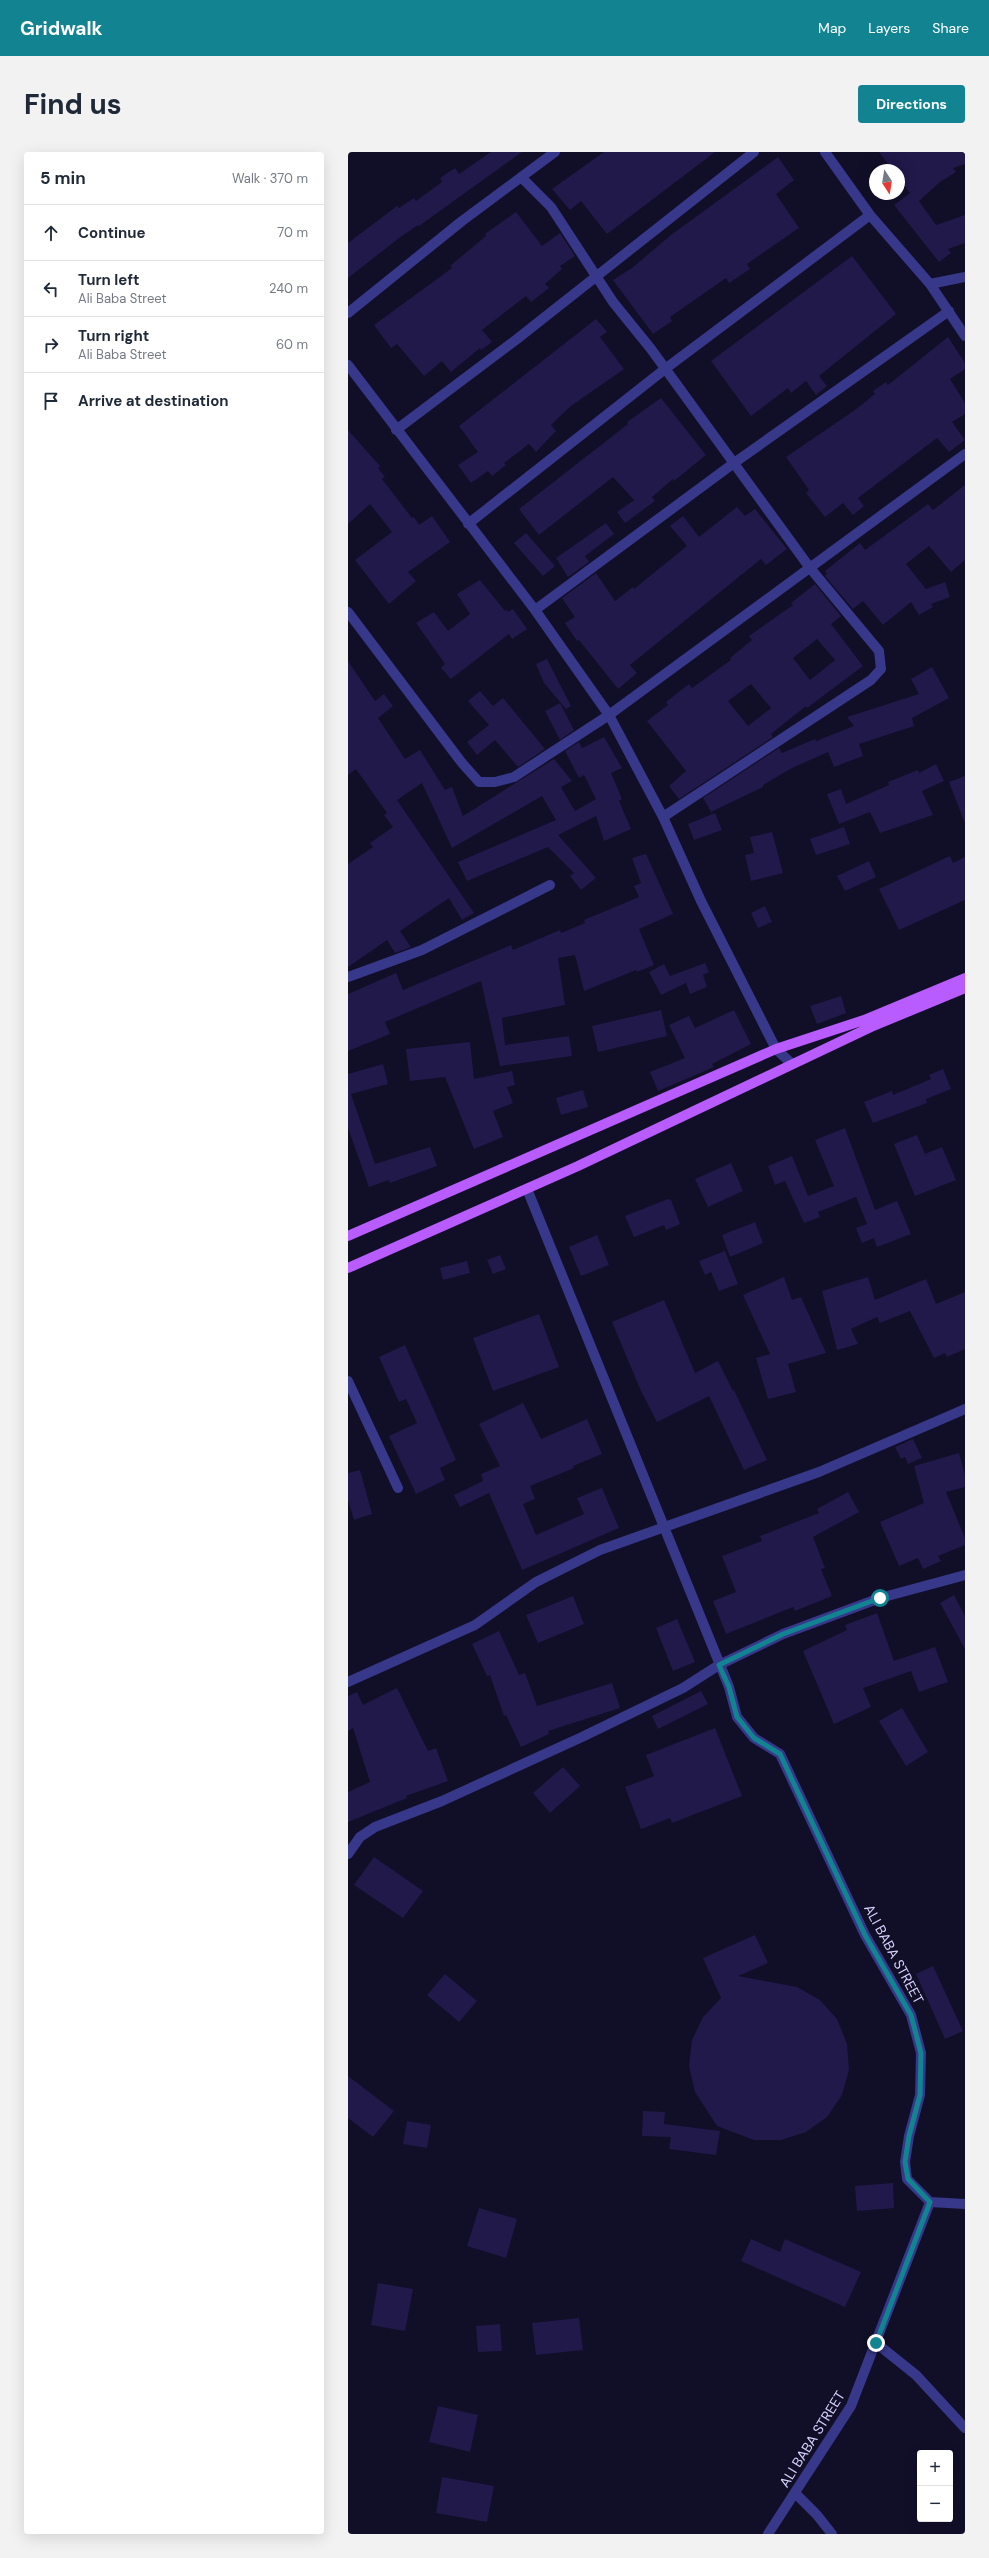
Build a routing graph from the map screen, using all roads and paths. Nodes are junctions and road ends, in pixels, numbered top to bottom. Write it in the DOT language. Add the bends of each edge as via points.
graph roads {
  1 [pos="555,152"];
  2 [pos="754,152"];
  3 [pos="825,152"];
  4 [pos="521,177"];
  5 [pos="870,215"];
  6 [pos="596,275"];
  7 [pos="965,277"];
  8 [pos="930,284"];
  9 [pos="949,311"];
  10 [pos="348,313"];
  11 [pos="965,336"];
  12 [pos="348,366"];
  13 [pos="665,369"];
  14 [pos="396,430"];
  15 [pos="965,454"];
  16 [pos="734,463"];
  17 [pos="468,524"];
  18 [pos="810,568"];
  19 [pos="535,610"];
  20 [pos="348,612"];
  21 [pos="609,715"];
  22 [pos="664,817"];
  23 [pos="550,885"];
  24 [pos="348,977"];
  25 [pos="965,978"];
  26 [pos="965,988"];
  27 [pos="776,1049"];
  28 [pos="792,1064"];
  29 [pos="527,1189"];
  30 [pos="348,1236"];
  31 [pos="348,1268"];
  32 [pos="348,1381"];
  33 [pos="965,1409"];
  34 [pos="398,1488"];
  35 [pos="665,1528"];
  36 [pos="965,1576"];
  37 [pos="719,1665"];
  38 [pos="348,1682"];
  39 [pos="348,1854"];
  40 [pos="930,2202"];
  41 [pos="965,2204"];
  42 [pos="876,2343"];
  43 [pos="965,2428"];
  44 [pos="795,2493"];
  45 [pos="768,2534"];
  46 [pos="832,2534"];
  1 -- 4 [label="street"];
  2 -- 6 [label="street"];
  3 -- 5 [label="street"];
  4 -- 6 [label="street" via="551,206"];
  4 -- 10 [label="street"];
  5 -- 8 [label="street"];
  5 -- 13 [label="street"];
  6 -- 13 [label="street" via="613,302"];
  6 -- 14 [label="street" via="517,339"];
  7 -- 8 [label="street"];
  8 -- 9 [label="street"];
  9 -- 11 [label="street"];
  9 -- 16 [label="street"];
  12 -- 14 [label="street"];
  13 -- 16 [label="street"];
  13 -- 17 [label="street"];
  14 -- 17 [label="street"];
  15 -- 18 [label="street"];
  16 -- 18 [label="street"];
  16 -- 19 [label="street"];
  17 -- 19 [label="street"];
  18 -- 21 [label="street"];
  18 -- 22 [label="street" via="879,651 881,669 871,680"];
  19 -- 21 [label="street"];
  20 -- 21 [label="street" via="479,782 495,782 514,777"];
  21 -- 22 [label="street"];
  22 -- 27 [label="street" via="702,901"];
  23 -- 24 [label="street" via="422,950"];
  25 -- 27 [label="main road" via="864,1020"];
  26 -- 28 [label="main road" via="871,1027"];
  27 -- 28 [label="street"];
  27 -- 30 [label="main road"];
  28 -- 29 [label="main road"];
  29 -- 31 [label="main road"];
  29 -- 35 [label="street, ALI BABA STREET"];
  32 -- 34 [label="street"];
  33 -- 35 [label="street" via="819,1472"];
  35 -- 37 [label="street, ALI BABA STREET"];
  35 -- 38 [label="street" via="600,1550 536,1582 475,1625"];
  36 -- 37 [label="street" via="880,1598 833,1614 783,1634"];
  37 -- 39 [label="street" via="683,1688 582,1737 442,1801 375,1826 360,1837"];
  37 -- 40 [label="street, ALI BABA STREET" via="729,1687 737,1717 754,1738 780,1754 865,1935 911,2015 921,2053 920,2095 905,2162 908,2179"];
  40 -- 41 [label="street"];
  40 -- 42 [label="street, ALI BABA STREET"];
  42 -- 43 [label="street" via="916,2375"];
  42 -- 44 [label="street, ALI BABA STREET" via="851,2406"];
  44 -- 45 [label="street, ALI BABA STREET"];
  44 -- 46 [label="street"];
}
